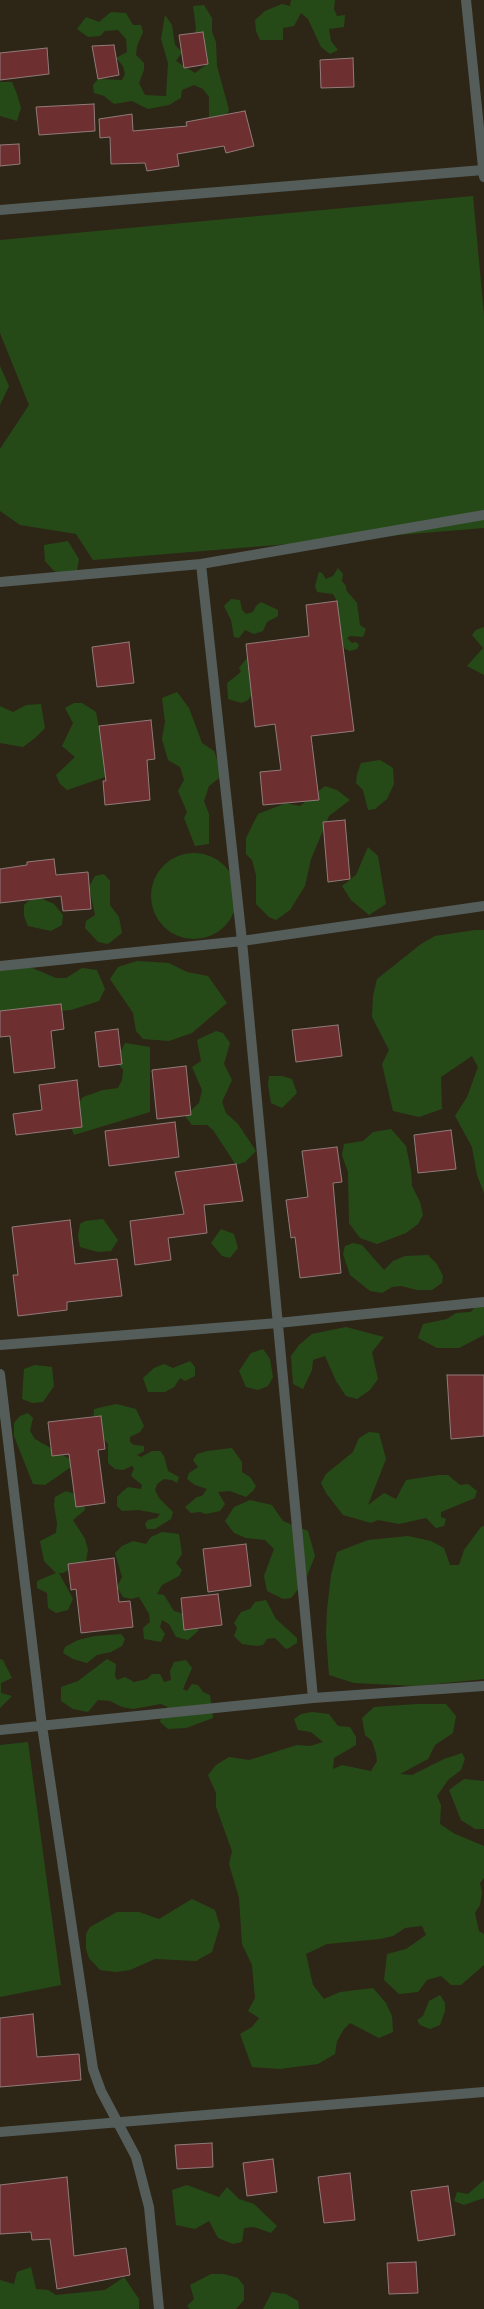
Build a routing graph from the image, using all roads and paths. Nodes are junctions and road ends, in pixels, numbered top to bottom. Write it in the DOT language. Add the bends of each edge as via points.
graph roads {
  1 [pos="466,0"];
  2 [pos="484,173"];
  3 [pos="0,210"];
  4 [pos="484,515"];
  5 [pos="201,564"];
  6 [pos="0,582"];
  7 [pos="484,906"];
  8 [pos="242,941"];
  9 [pos="0,966"];
  10 [pos="484,1302"];
  11 [pos="278,1323"];
  12 [pos="0,1345"];
  13 [pos="0,1374"];
  14 [pos="484,1686"];
  15 [pos="313,1698"];
  16 [pos="42,1726"];
  17 [pos="0,1730"];
  18 [pos="484,2092"];
  19 [pos="117,2122"];
  20 [pos="0,2132"];
  21 [pos="159,2309"];
  1 -- 2 [label="street"];
  2 -- 3 [label="street"];
  4 -- 5 [label="street"];
  5 -- 6 [label="street"];
  5 -- 8 [label="street"];
  7 -- 8 [label="street"];
  8 -- 9 [label="street"];
  8 -- 11 [label="street"];
  10 -- 11 [label="street"];
  11 -- 12 [label="street"];
  11 -- 15 [label="street"];
  13 -- 16 [label="street"];
  14 -- 15 [label="street"];
  15 -- 16 [label="street"];
  16 -- 17 [label="street"];
  16 -- 19 [label="street" via="92,2069"];
  18 -- 19 [label="street"];
  19 -- 20 [label="street"];
  19 -- 21 [label="street" via="136,2156 149,2207"];
}
